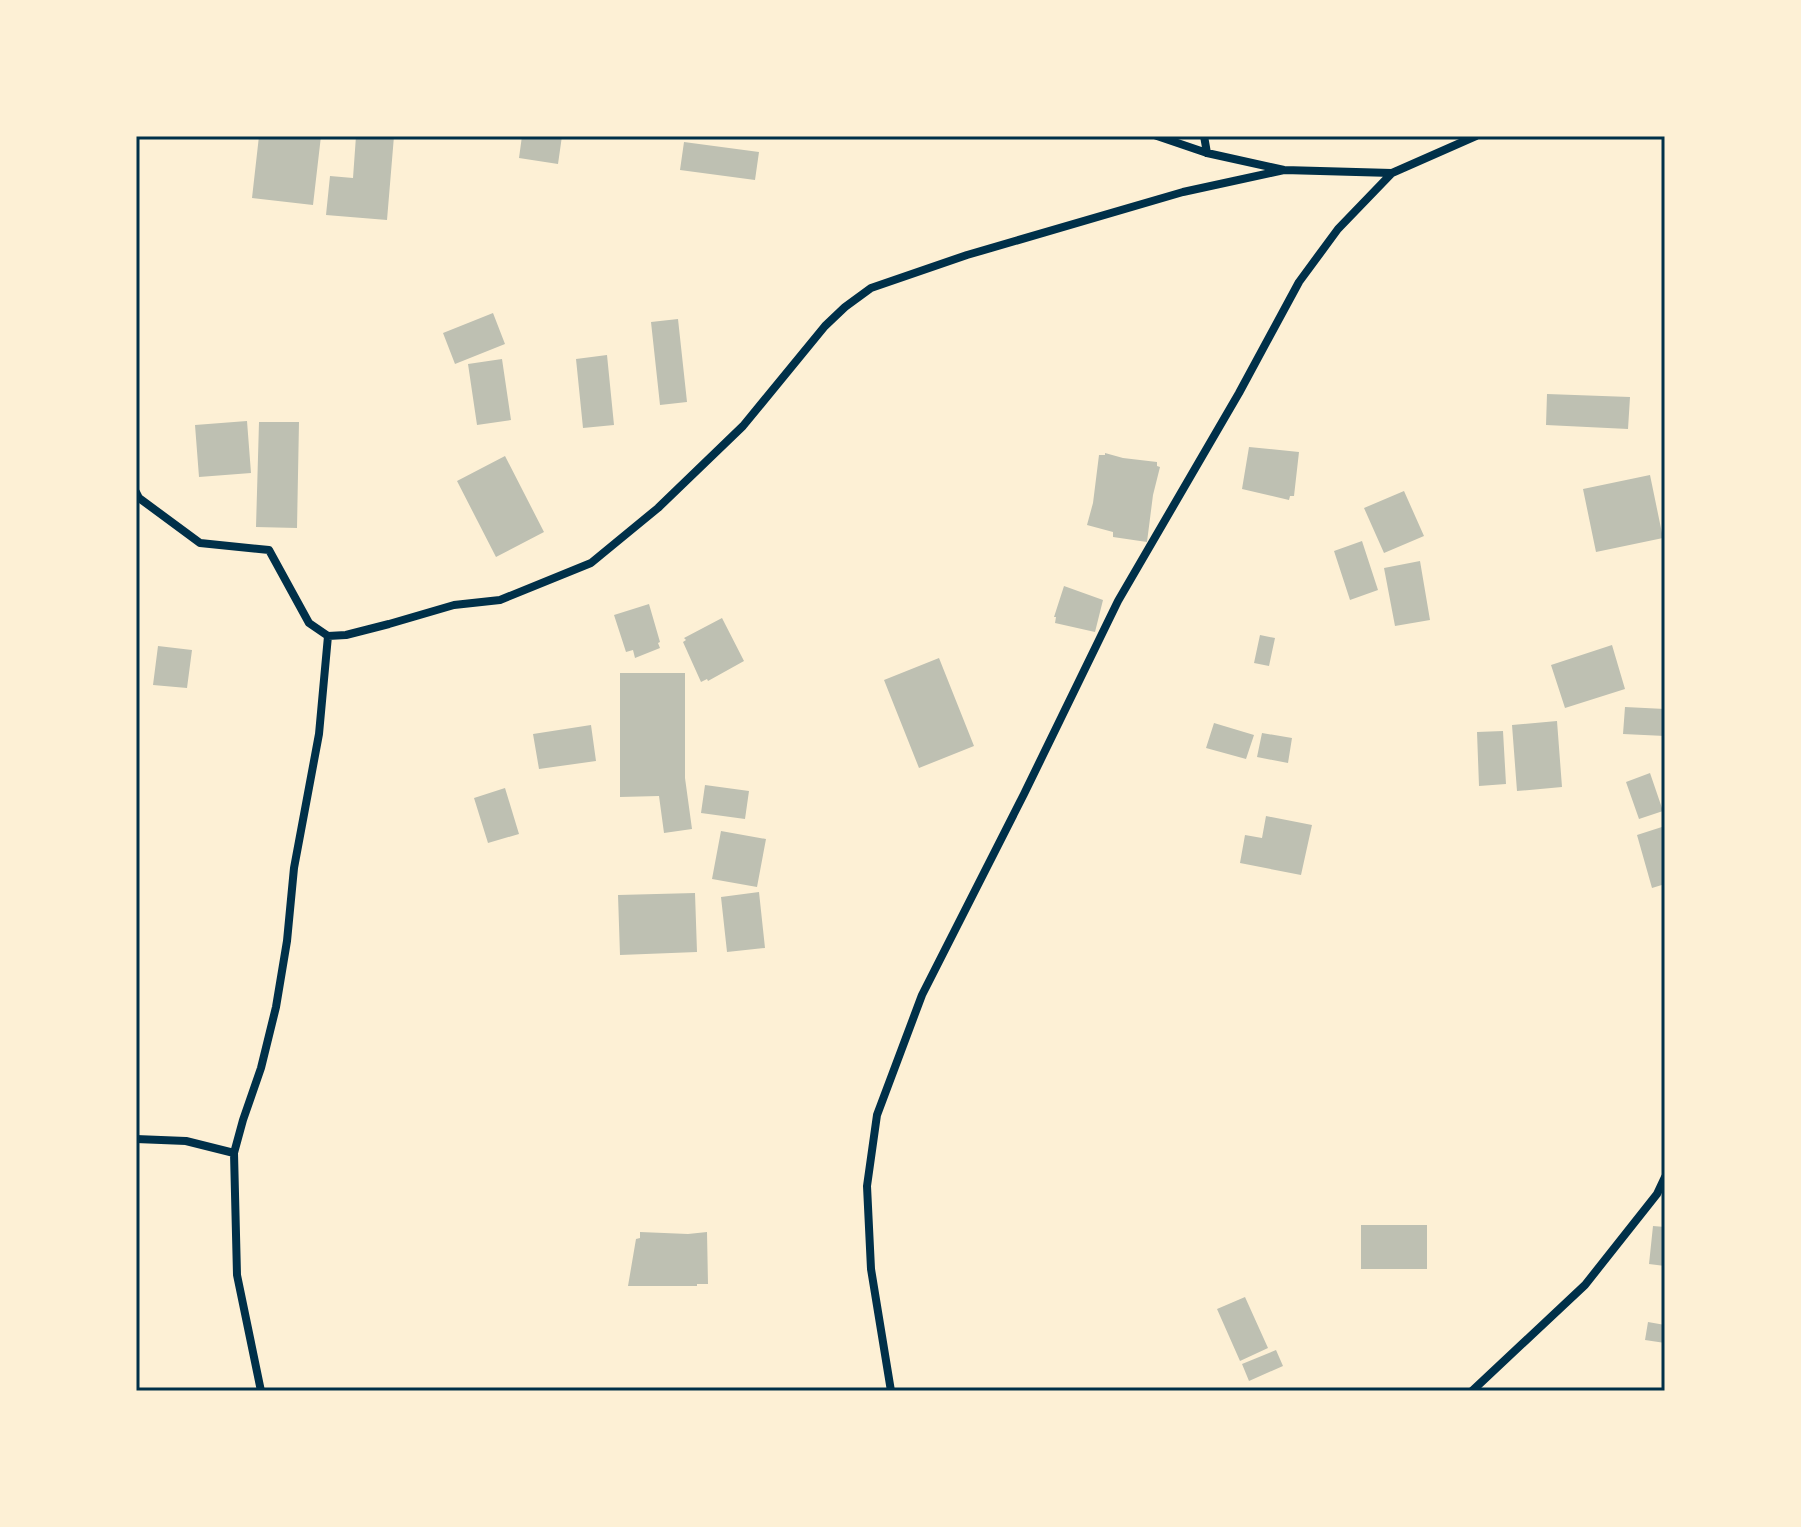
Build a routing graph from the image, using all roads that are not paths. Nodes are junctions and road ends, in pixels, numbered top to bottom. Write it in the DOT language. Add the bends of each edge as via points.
graph roads {
  1 [pos="1157,136"];
  2 [pos="1204,136"];
  3 [pos="1476,136"];
  4 [pos="1207,153"];
  5 [pos="1284,170"];
  6 [pos="1392,173"];
  7 [pos="136,492"];
  8 [pos="328,636"];
  9 [pos="136,1139"];
  10 [pos="234,1153"];
  11 [pos="1665,1177"];
  12 [pos="261,1391"];
  13 [pos="891,1391"];
  14 [pos="1472,1391"];
  1 -- 4 [label="street"];
  2 -- 4 [label="street"];
  3 -- 6 [label="street"];
  4 -- 5 [label="street"];
  5 -- 6 [label="street"];
  5 -- 8 [label="street" via="1183,192 871,288 825,326 743,426 658,508 591,563 500,600 454,605"];
  6 -- 13 [label="street" via="1338,229 1299,282 1118,601 922,995 877,1115 867,1186 871,1269"];
  7 -- 8 [label="street" via="200,543 269,550 309,623"];
  8 -- 10 [label="street" via="319,734 276,1007"];
  9 -- 10 [label="street" via="186,1141"];
  10 -- 12 [label="street" via="237,1275"];
  11 -- 14 [label="street" via="1585,1285"];
}
